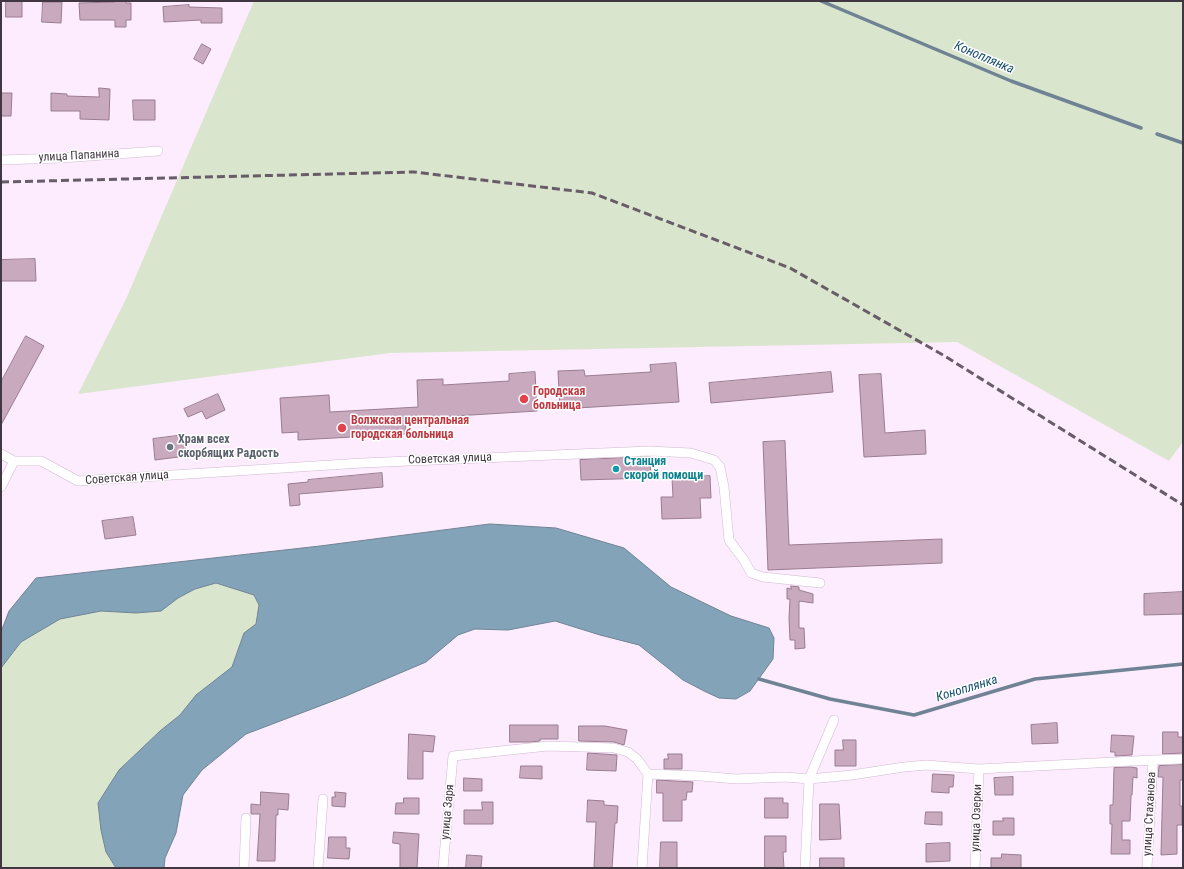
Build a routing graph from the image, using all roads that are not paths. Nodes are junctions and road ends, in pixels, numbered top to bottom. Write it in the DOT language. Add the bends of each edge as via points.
graph roads {
  1 [pos="158,151"];
  2 [pos="1,160"];
  3 [pos="1,454"];
  4 [pos="14,461"];
  5 [pos="1,487"];
  6 [pos="820,583"];
  7 [pos="834,720"];
  8 [pos="1183,759"];
  9 [pos="1153,760"];
  10 [pos="979,769"];
  11 [pos="648,774"];
  12 [pos="810,779"];
  13 [pos="323,799"];
  14 [pos="246,818"];
  15 [pos="244,868"];
  16 [pos="318,868"];
  17 [pos="443,868"];
  18 [pos="642,868"];
  19 [pos="805,868"];
  20 [pos="975,868"];
  21 [pos="1147,868"];
  1 -- 2 [label="street, улица Папанина"];
  3 -- 4 [label="street"];
  4 -- 5 [label="street"];
  4 -- 6 [label="street, Советская улица" via="41,460 78,481 370,463 649,451 691,452 714,460 720,467 729,540 751,574"];
  7 -- 12 [label="street"];
  8 -- 9 [label="street"];
  9 -- 10 [label="street"];
  9 -- 21 [label="street, улица Стаханова"];
  10 -- 12 [label="street" via="926,765"];
  10 -- 20 [label="street, улица Озерки"];
  11 -- 12 [label="street" via="736,779"];
  11 -- 17 [label="street, улица Заря" via="628,752 614,748 548,746 453,756"];
  11 -- 18 [label="street"];
  12 -- 19 [label="street"];
  13 -- 16 [label="street"];
  14 -- 15 [label="street"];
}
